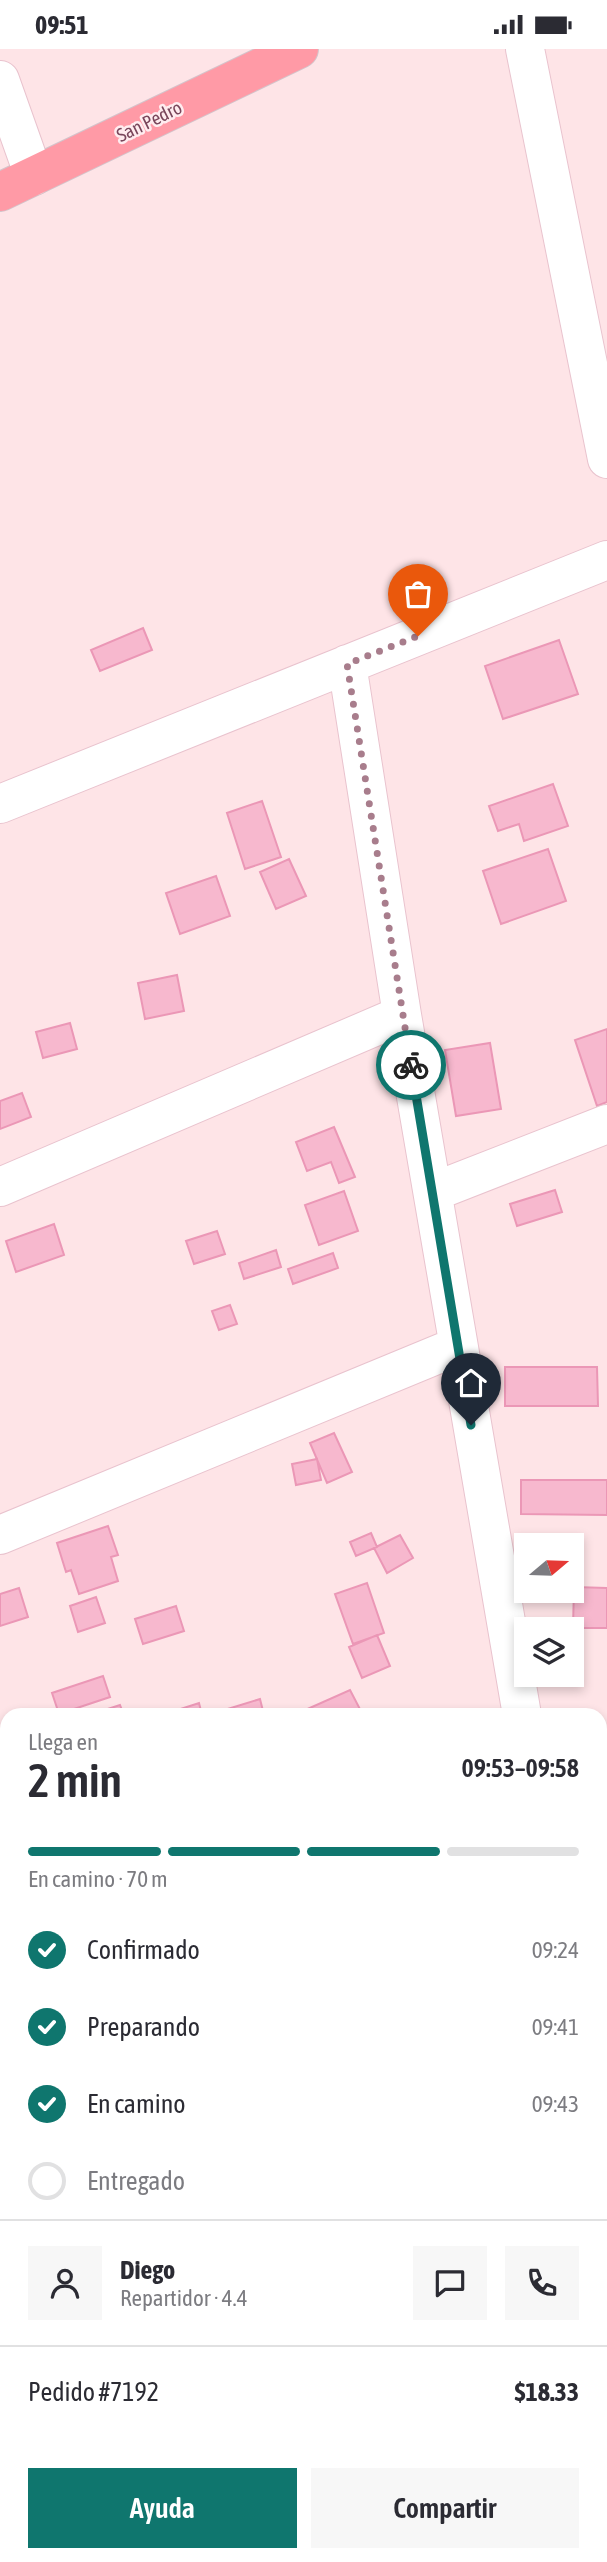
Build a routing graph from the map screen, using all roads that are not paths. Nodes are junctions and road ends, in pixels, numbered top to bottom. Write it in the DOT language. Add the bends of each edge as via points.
graph roads {
  1 [pos="299,49"];
  2 [pos="525,49"];
  3 [pos="0,80"];
  4 [pos="34,176"];
  5 [pos="0,193"];
  6 [pos="607,459"];
  7 [pos="607,561"];
  8 [pos="347,664"];
  9 [pos="0,804"];
  10 [pos="402,1015"];
  11 [pos="607,1124"];
  12 [pos="0,1187"];
  13 [pos="433,1192"];
  14 [pos="458,1346"];
  15 [pos="0,1535"];
  16 [pos="521,1708"];
  1 -- 4 [label="main road, San Pedro"];
  2 -- 6 [label="street"];
  3 -- 4 [label="street"];
  4 -- 5 [label="main road, San Pedro"];
  7 -- 8 [label="street"];
  8 -- 9 [label="street"];
  8 -- 10 [label="street"];
  10 -- 12 [label="street"];
  10 -- 13 [label="street"];
  11 -- 13 [label="street"];
  13 -- 14 [label="street"];
  14 -- 15 [label="street"];
  14 -- 16 [label="street"];
}
